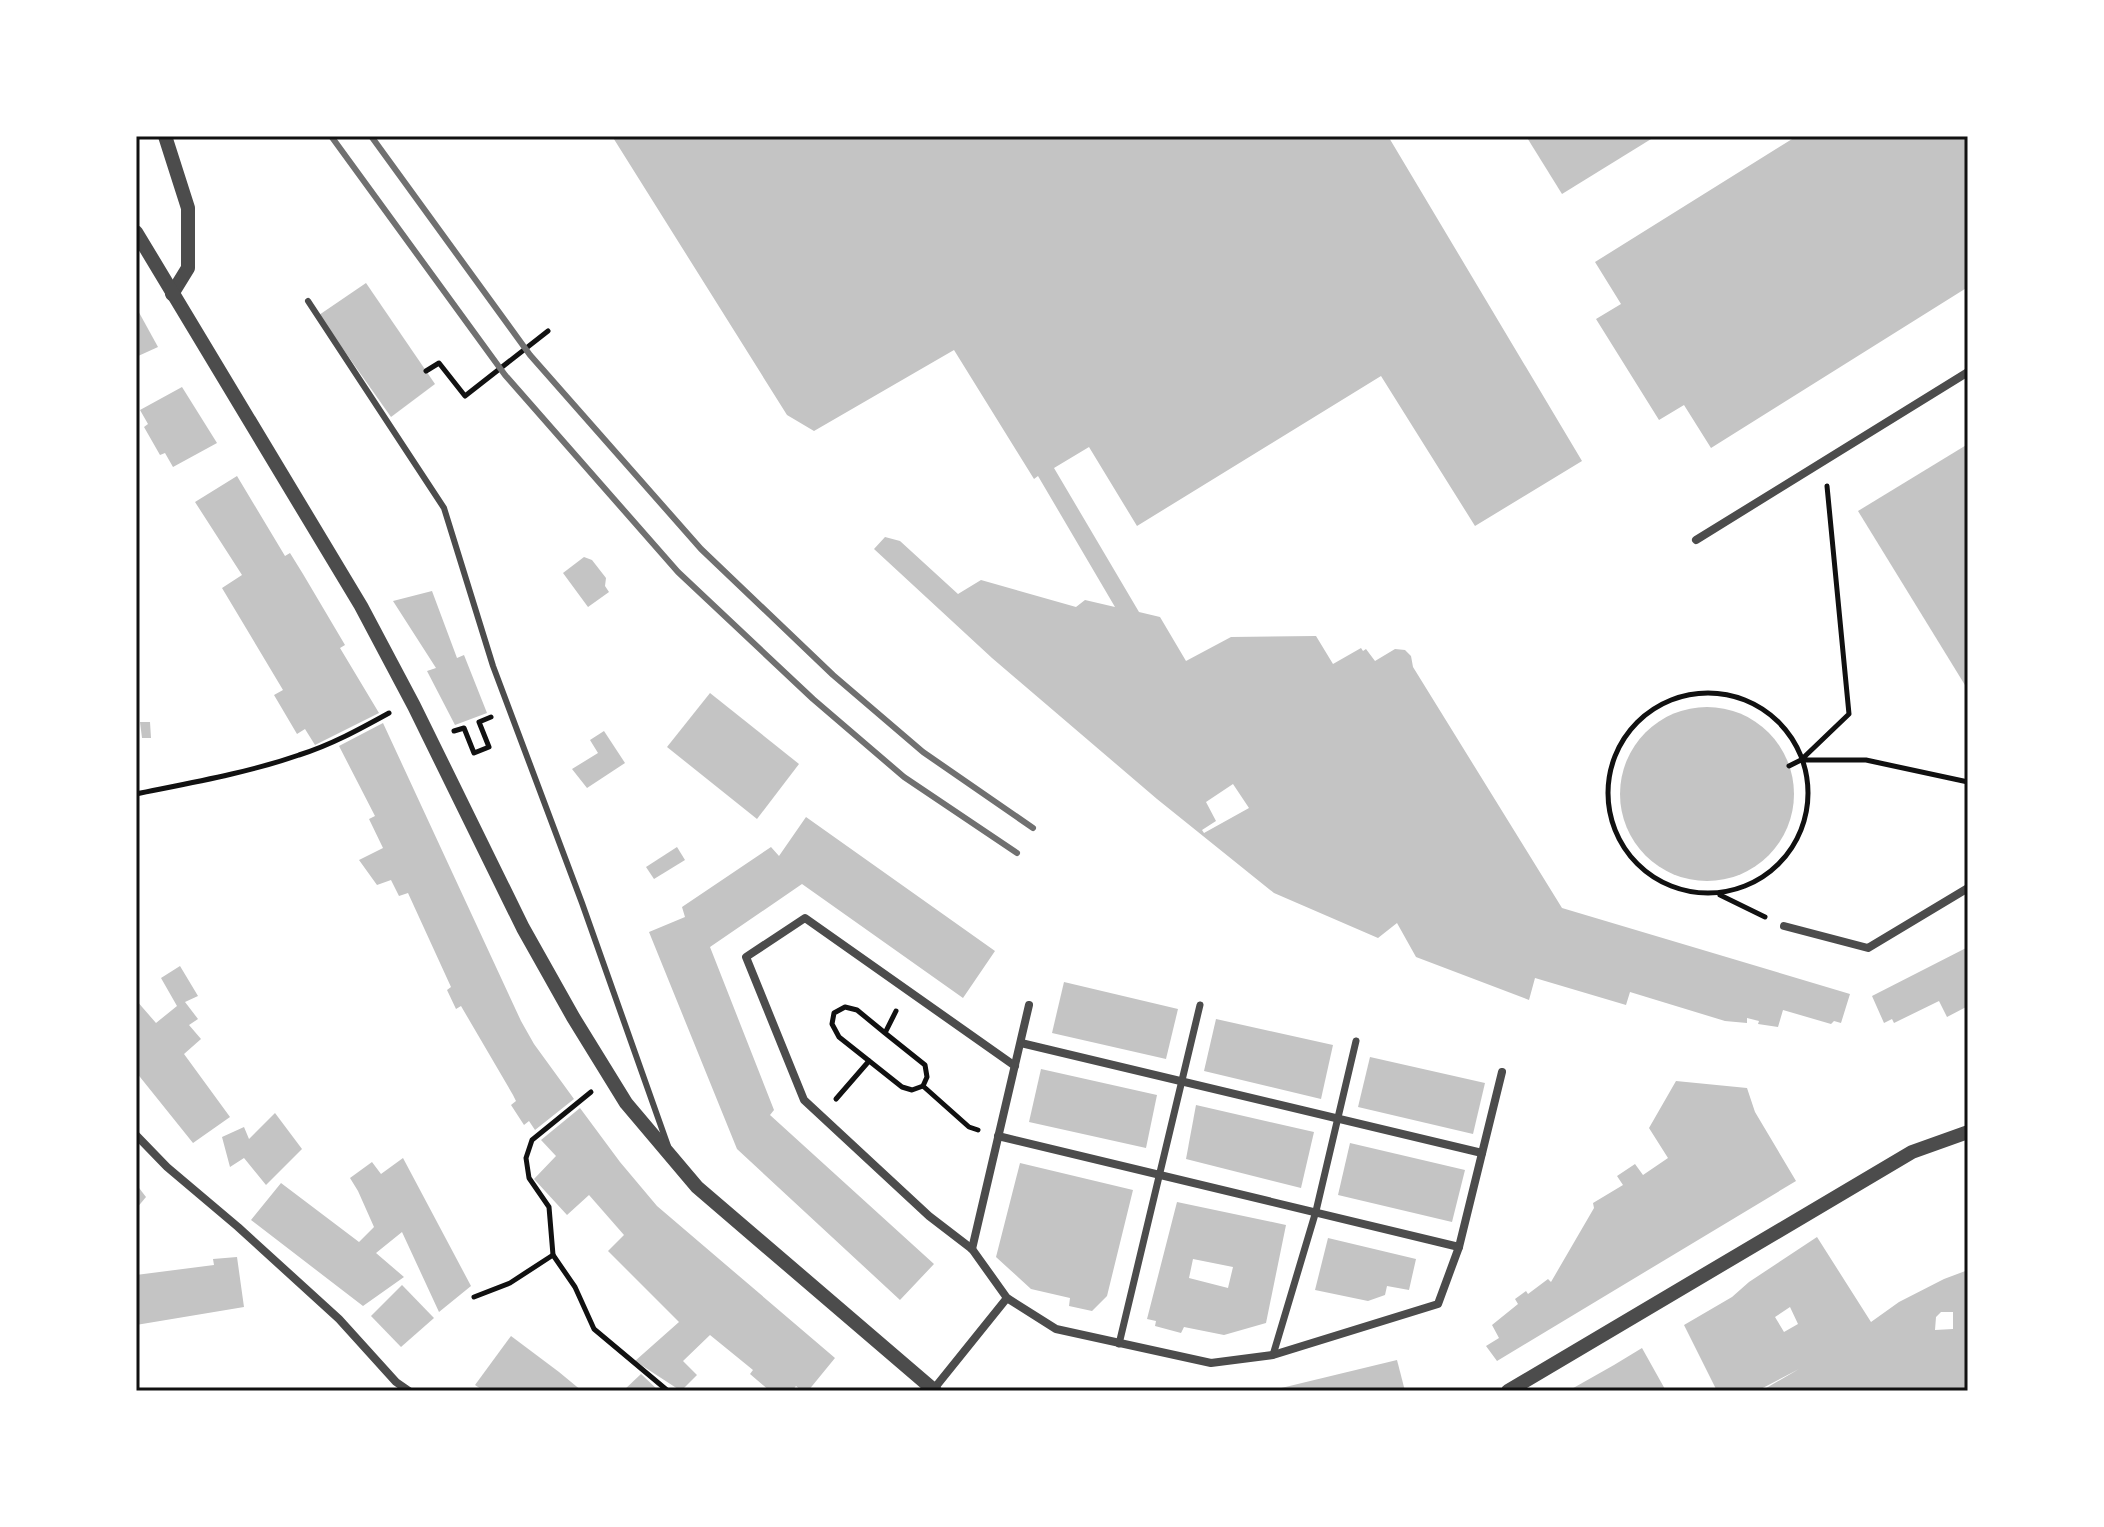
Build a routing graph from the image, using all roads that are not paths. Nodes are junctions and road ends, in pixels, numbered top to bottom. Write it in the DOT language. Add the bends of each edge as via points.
graph roads {
  1 [pos="165,136"];
  2 [pos="136,232"];
  3 [pos="172,294"];
  4 [pos="308,301"];
  5 [pos="1968,372"];
  6 [pos="1696,540"];
  7 [pos="1968,888"];
  8 [pos="1784,926"];
  9 [pos="1029,1005"];
  10 [pos="1200,1005"];
  11 [pos="1356,1041"];
  12 [pos="1021,1043"];
  13 [pos="1015,1066"];
  14 [pos="1502,1072"];
  15 [pos="1182,1081"];
  16 [pos="1338,1119"];
  17 [pos="1968,1132"];
  18 [pos="136,1135"];
  19 [pos="998,1136"];
  20 [pos="1482,1153"];
  21 [pos="672,1157"];
  22 [pos="1159,1174"];
  23 [pos="1316,1211"];
  24 [pos="1459,1247"];
  25 [pos="972,1249"];
  26 [pos="1007,1298"];
  27 [pos="1119,1344"];
  28 [pos="1273,1355"];
  29 [pos="934,1390"];
  30 [pos="409,1391"];
  31 [pos="1508,1391"];
  1 -- 3 [label="street" via="188,208 188,268"];
  2 -- 3 [label="street"];
  3 -- 21 [label="street" via="361,606 573,1017 626,1103"];
  4 -- 21 [label="lane" via="444,508 493,666"];
  5 -- 6 [label="street"];
  7 -- 8 [label="street" via="1868,948"];
  9 -- 12 [label="street"];
  10 -- 15 [label="street"];
  11 -- 16 [label="street"];
  12 -- 13 [label="street"];
  12 -- 15 [label="street"];
  13 -- 19 [label="street"];
  13 -- 25 [label="street" via="805,918 746,957 804,1100"];
  14 -- 20 [label="street"];
  15 -- 16 [label="street"];
  15 -- 22 [label="street"];
  16 -- 20 [label="street"];
  16 -- 23 [label="street"];
  17 -- 31 [label="street" via="1912,1152"];
  18 -- 30 [label="street" via="339,1319"];
  19 -- 22 [label="street"];
  19 -- 25 [label="street"];
  20 -- 24 [label="street"];
  21 -- 29 [label="street" via="697,1187"];
  22 -- 23 [label="street"];
  22 -- 27 [label="street"];
  23 -- 24 [label="street"];
  23 -- 28 [label="street"];
  24 -- 28 [label="street" via="1438,1304"];
  25 -- 26 [label="street"];
  26 -- 27 [label="street" via="1056,1329"];
  26 -- 29 [label="street"];
  27 -- 28 [label="street" via="1211,1363"];
}
